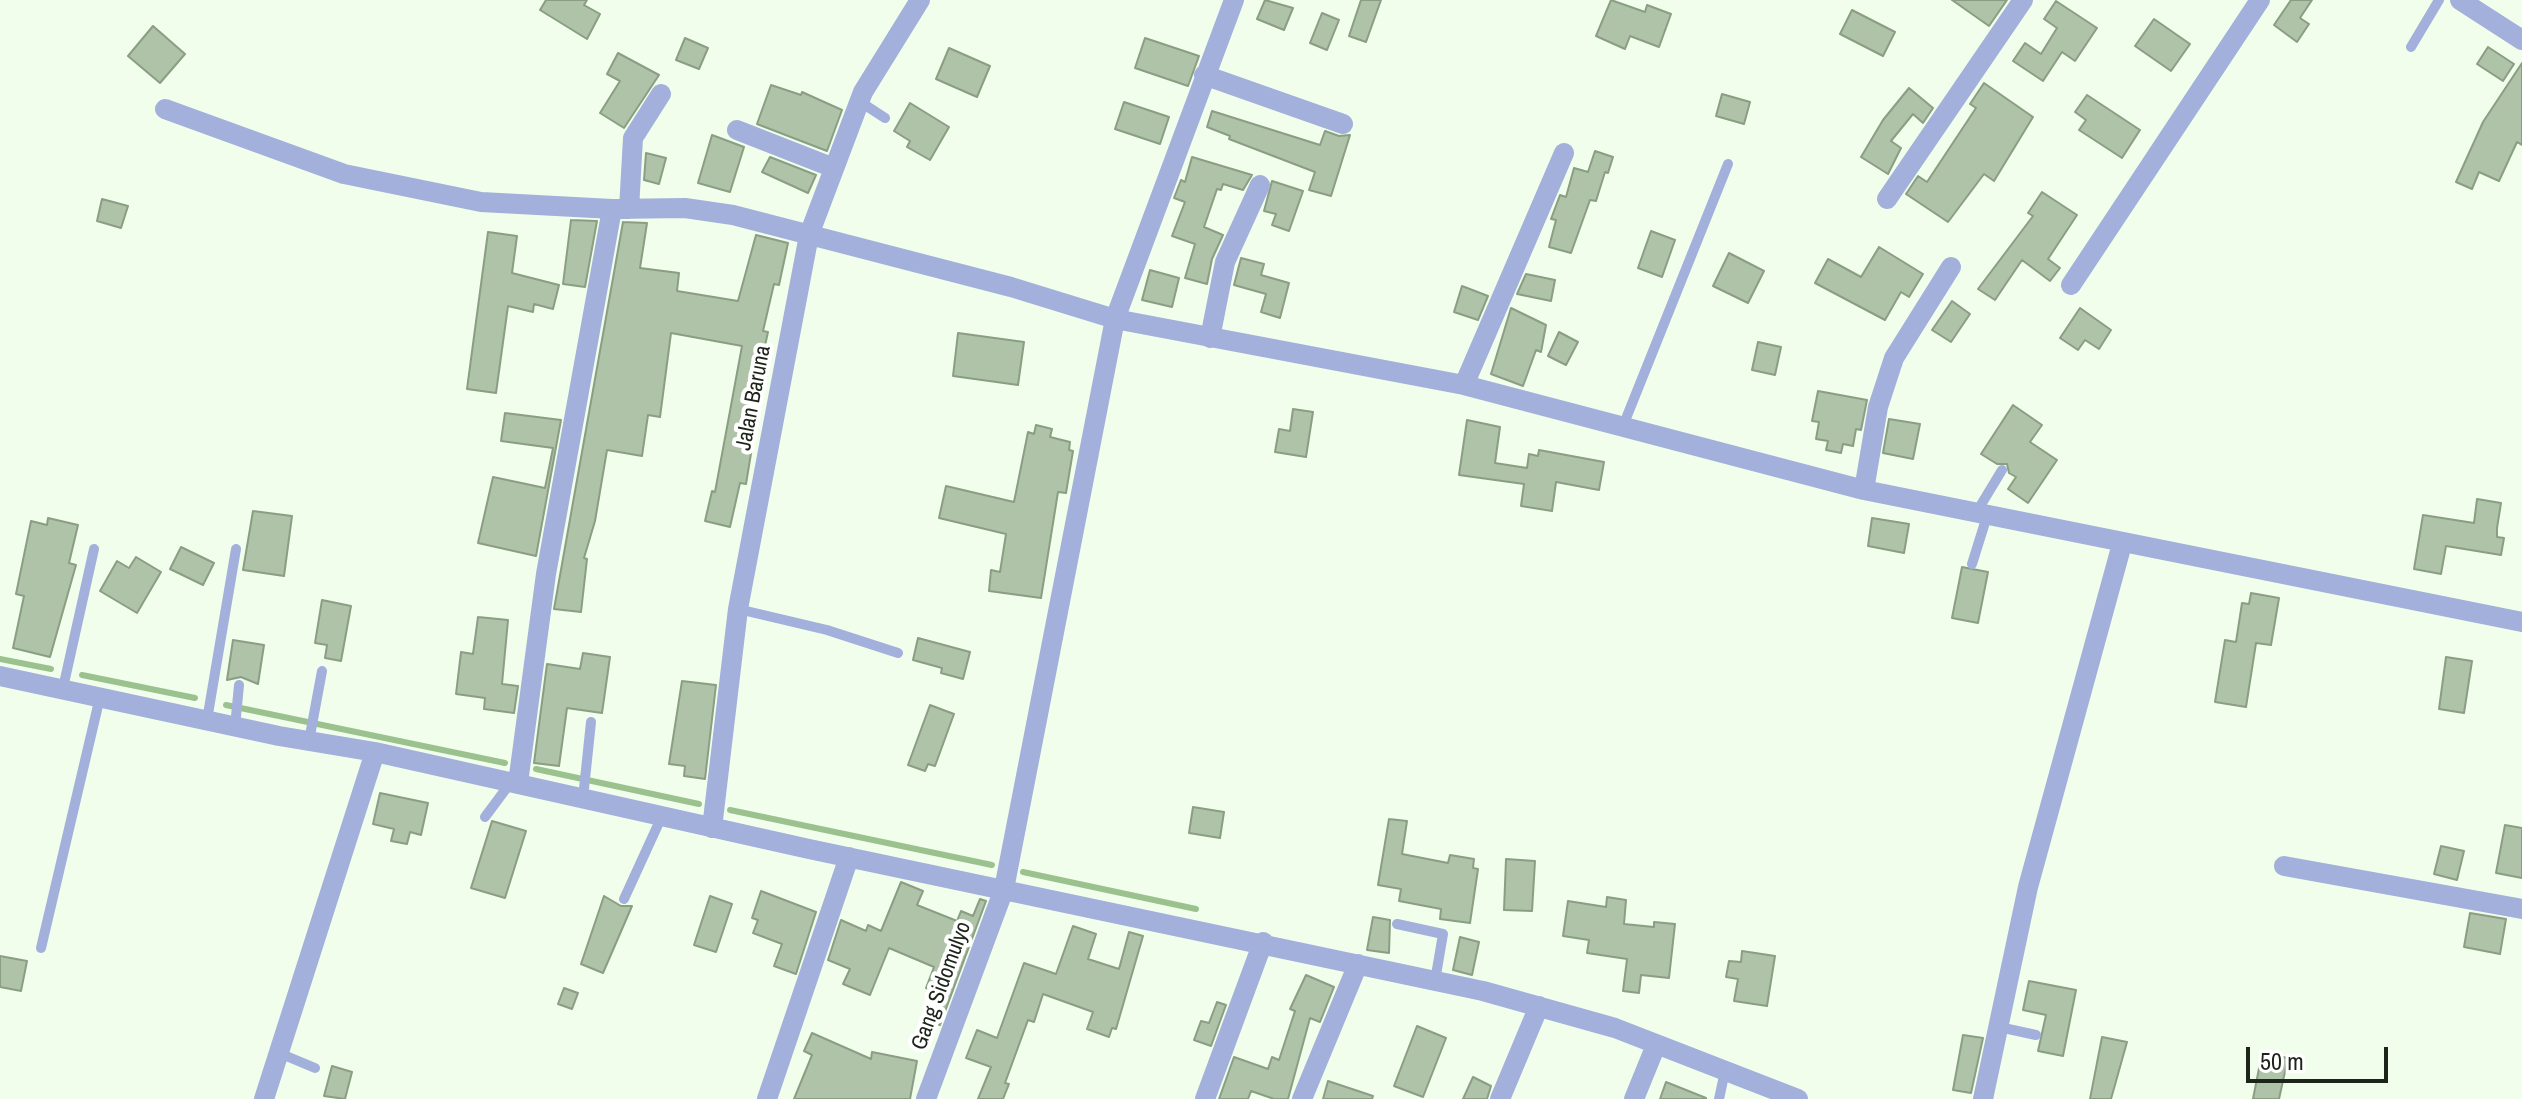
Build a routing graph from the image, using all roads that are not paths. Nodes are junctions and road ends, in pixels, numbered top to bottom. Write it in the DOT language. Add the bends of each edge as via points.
graph roads {
  1 [pos="920,0"];
  2 [pos="1234,0"];
  3 [pos="2023,0"];
  4 [pos="2260,0"];
  5 [pos="2439,0"];
  6 [pos="2460,0"];
  7 [pos="2522,40"];
  8 [pos="2411,47"];
  9 [pos="1204,75"];
  10 [pos="661,94"];
  11 [pos="859,101"];
  12 [pos="165,109"];
  13 [pos="885,118"];
  14 [pos="1343,124"];
  15 [pos="737,130"];
  16 [pos="1564,153"];
  17 [pos="1728,164"];
  18 [pos="834,168"];
  19 [pos="1260,185"];
  20 [pos="1887,199"];
  21 [pos="620,209"];
  22 [pos="809,235"];
  23 [pos="1951,267"];
  24 [pos="2071,285"];
  25 [pos="1115,319"];
  26 [pos="1210,338"];
  27 [pos="1464,385"];
  28 [pos="1623,426"];
  29 [pos="2002,470"];
  30 [pos="1864,490"];
  31 [pos="1982,514"];
  32 [pos="2122,544"];
  33 [pos="94,549"];
  34 [pos="236,549"];
  35 [pos="1972,564"];
  36 [pos="738,609"];
  37 [pos="2522,622"];
  38 [pos="898,653"];
  39 [pos="322,671"];
  40 [pos="0,676"];
  41 [pos="239,685"];
  42 [pos="63,688"];
  43 [pos="100,697"];
  44 [pos="207,720"];
  45 [pos="236,720"];
  46 [pos="591,722"];
  47 [pos="310,737"];
  48 [pos="375,752"];
  49 [pos="514,782"];
  50 [pos="583,791"];
  51 [pos="662,816"];
  52 [pos="485,817"];
  53 [pos="712,828"];
  54 [pos="849,857"];
  55 [pos="2284,866"];
  56 [pos="1004,889"];
  57 [pos="624,899"];
  58 [pos="2522,909"];
  59 [pos="1397,924"];
  60 [pos="1263,942"];
  61 [pos="41,948"];
  62 [pos="1358,964"];
  63 [pos="1435,981"];
  64 [pos="1539,1006"];
  65 [pos="1999,1027"];
  66 [pos="2036,1035"];
  67 [pos="1656,1045"];
  68 [pos="279,1053"];
  69 [pos="315,1068"];
  70 [pos="1725,1071"];
  71 [pos="264,1099"];
  72 [pos="767,1099"];
  73 [pos="926,1099"];
  74 [pos="1205,1099"];
  75 [pos="1302,1099"];
  76 [pos="1500,1099"];
  77 [pos="1634,1099"];
  78 [pos="1719,1099"];
  79 [pos="1798,1099"];
  80 [pos="1983,1099"];
  1 -- 11 [label="street, Jalan Baruna"];
  2 -- 9 [label="street, Gang Sidomulyo"];
  3 -- 20 [label="street"];
  4 -- 24 [label="street"];
  5 -- 8 [label="lane"];
  6 -- 7 [label="street"];
  9 -- 14 [label="street"];
  9 -- 25 [label="street, Gang Sidomulyo"];
  10 -- 21 [label="street" via="633,138"];
  11 -- 13 [label="lane"];
  11 -- 18 [label="street, Jalan Baruna"];
  12 -- 21 [label="street" via="344,174 481,202"];
  15 -- 18 [label="street"];
  16 -- 27 [label="street"];
  17 -- 28 [label="lane"];
  18 -- 22 [label="street, Jalan Baruna"];
  19 -- 26 [label="street" via="1225,262"];
  21 -- 22 [label="street" via="685,208"];
  21 -- 49 [label="street" via="546,574"];
  22 -- 25 [label="street"];
  22 -- 36 [label="street, Jalan Baruna"];
  23 -- 30 [label="street" via="1894,358 1878,407"];
  25 -- 26 [label="street"];
  25 -- 56 [label="street, Gang Sidomulyo"];
  26 -- 27 [label="street"];
  27 -- 28 [label="street"];
  28 -- 30 [label="street"];
  29 -- 31 [label="lane"];
  30 -- 31 [label="street"];
  31 -- 32 [label="street"];
  31 -- 35 [label="lane"];
  32 -- 37 [label="street"];
  32 -- 65 [label="street" via="2028,887"];
  33 -- 42 [label="lane"];
  34 -- 44 [label="lane"];
  36 -- 38 [label="lane"];
  36 -- 53 [label="street, Jalan Baruna"];
  39 -- 47 [label="lane"];
  40 -- 42 [label="street"];
  41 -- 45 [label="lane"];
  42 -- 43 [label="street"];
  43 -- 44 [label="street"];
  43 -- 61 [label="lane"];
  44 -- 45 [label="street"];
  45 -- 47 [label="street"];
  46 -- 50 [label="lane"];
  47 -- 48 [label="street"];
  48 -- 49 [label="street"];
  48 -- 68 [label="street"];
  49 -- 50 [label="street"];
  49 -- 52 [label="lane"];
  50 -- 51 [label="street"];
  51 -- 53 [label="street"];
  51 -- 57 [label="lane"];
  53 -- 54 [label="street"];
  54 -- 56 [label="street"];
  54 -- 72 [label="street"];
  55 -- 58 [label="street"];
  56 -- 60 [label="street"];
  56 -- 73 [label="street, Gang Sidomulyo"];
  59 -- 63 [label="lane" via="1443,934"];
  60 -- 62 [label="street"];
  60 -- 74 [label="street"];
  62 -- 63 [label="street"];
  62 -- 75 [label="street"];
  63 -- 64 [label="street"];
  64 -- 67 [label="street"];
  64 -- 76 [label="street"];
  65 -- 66 [label="lane"];
  65 -- 80 [label="street"];
  67 -- 70 [label="street"];
  67 -- 77 [label="street"];
  68 -- 69 [label="lane"];
  68 -- 71 [label="street"];
  70 -- 78 [label="lane"];
  70 -- 79 [label="street"];
}
